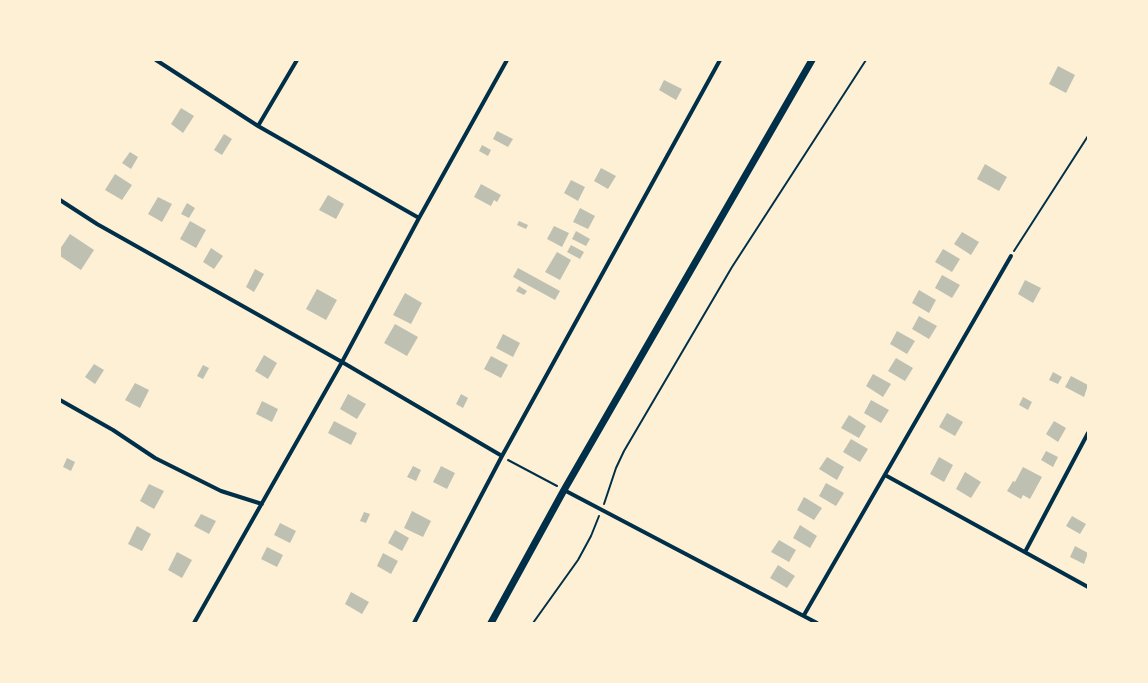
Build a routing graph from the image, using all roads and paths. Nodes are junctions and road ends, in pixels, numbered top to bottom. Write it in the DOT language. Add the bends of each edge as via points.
graph roads {
  1 [pos="156,60"];
  2 [pos="297,60"];
  3 [pos="507,60"];
  4 [pos="720,60"];
  5 [pos="812,60"];
  6 [pos="866,60"];
  7 [pos="258,126"];
  8 [pos="1088,136"];
  9 [pos="60,200"];
  10 [pos="419,218"];
  11 [pos="1011,256"];
  12 [pos="342,362"];
  13 [pos="60,400"];
  14 [pos="1088,433"];
  15 [pos="502,456"];
  16 [pos="885,475"];
  17 [pos="564,490"];
  18 [pos="262,504"];
  19 [pos="602,510"];
  20 [pos="1025,552"];
  21 [pos="1088,587"];
  22 [pos="804,615"];
  23 [pos="194,623"];
  24 [pos="414,623"];
  25 [pos="491,623"];
  26 [pos="533,623"];
  27 [pos="817,623"];
  1 -- 7 [label="street"];
  2 -- 7 [label="street"];
  3 -- 10 [label="street"];
  4 -- 15 [label="street"];
  5 -- 17 [label="street"];
  6 -- 19 [label="path" via="732,267 624,451"];
  7 -- 10 [label="street"];
  8 -- 11 [label="path"];
  9 -- 12 [label="street" via="97,224"];
  10 -- 12 [label="street"];
  11 -- 16 [label="street"];
  12 -- 15 [label="street"];
  12 -- 18 [label="street"];
  13 -- 18 [label="street" via="156,458 221,491"];
  14 -- 20 [label="street"];
  15 -- 17 [label="path"];
  15 -- 24 [label="street"];
  16 -- 20 [label="street"];
  16 -- 22 [label="street"];
  17 -- 19 [label="street"];
  17 -- 25 [label="street"];
  18 -- 23 [label="street"];
  19 -- 22 [label="street"];
  19 -- 26 [label="path" via="578,560"];
  20 -- 21 [label="street"];
  22 -- 27 [label="street"];
}
